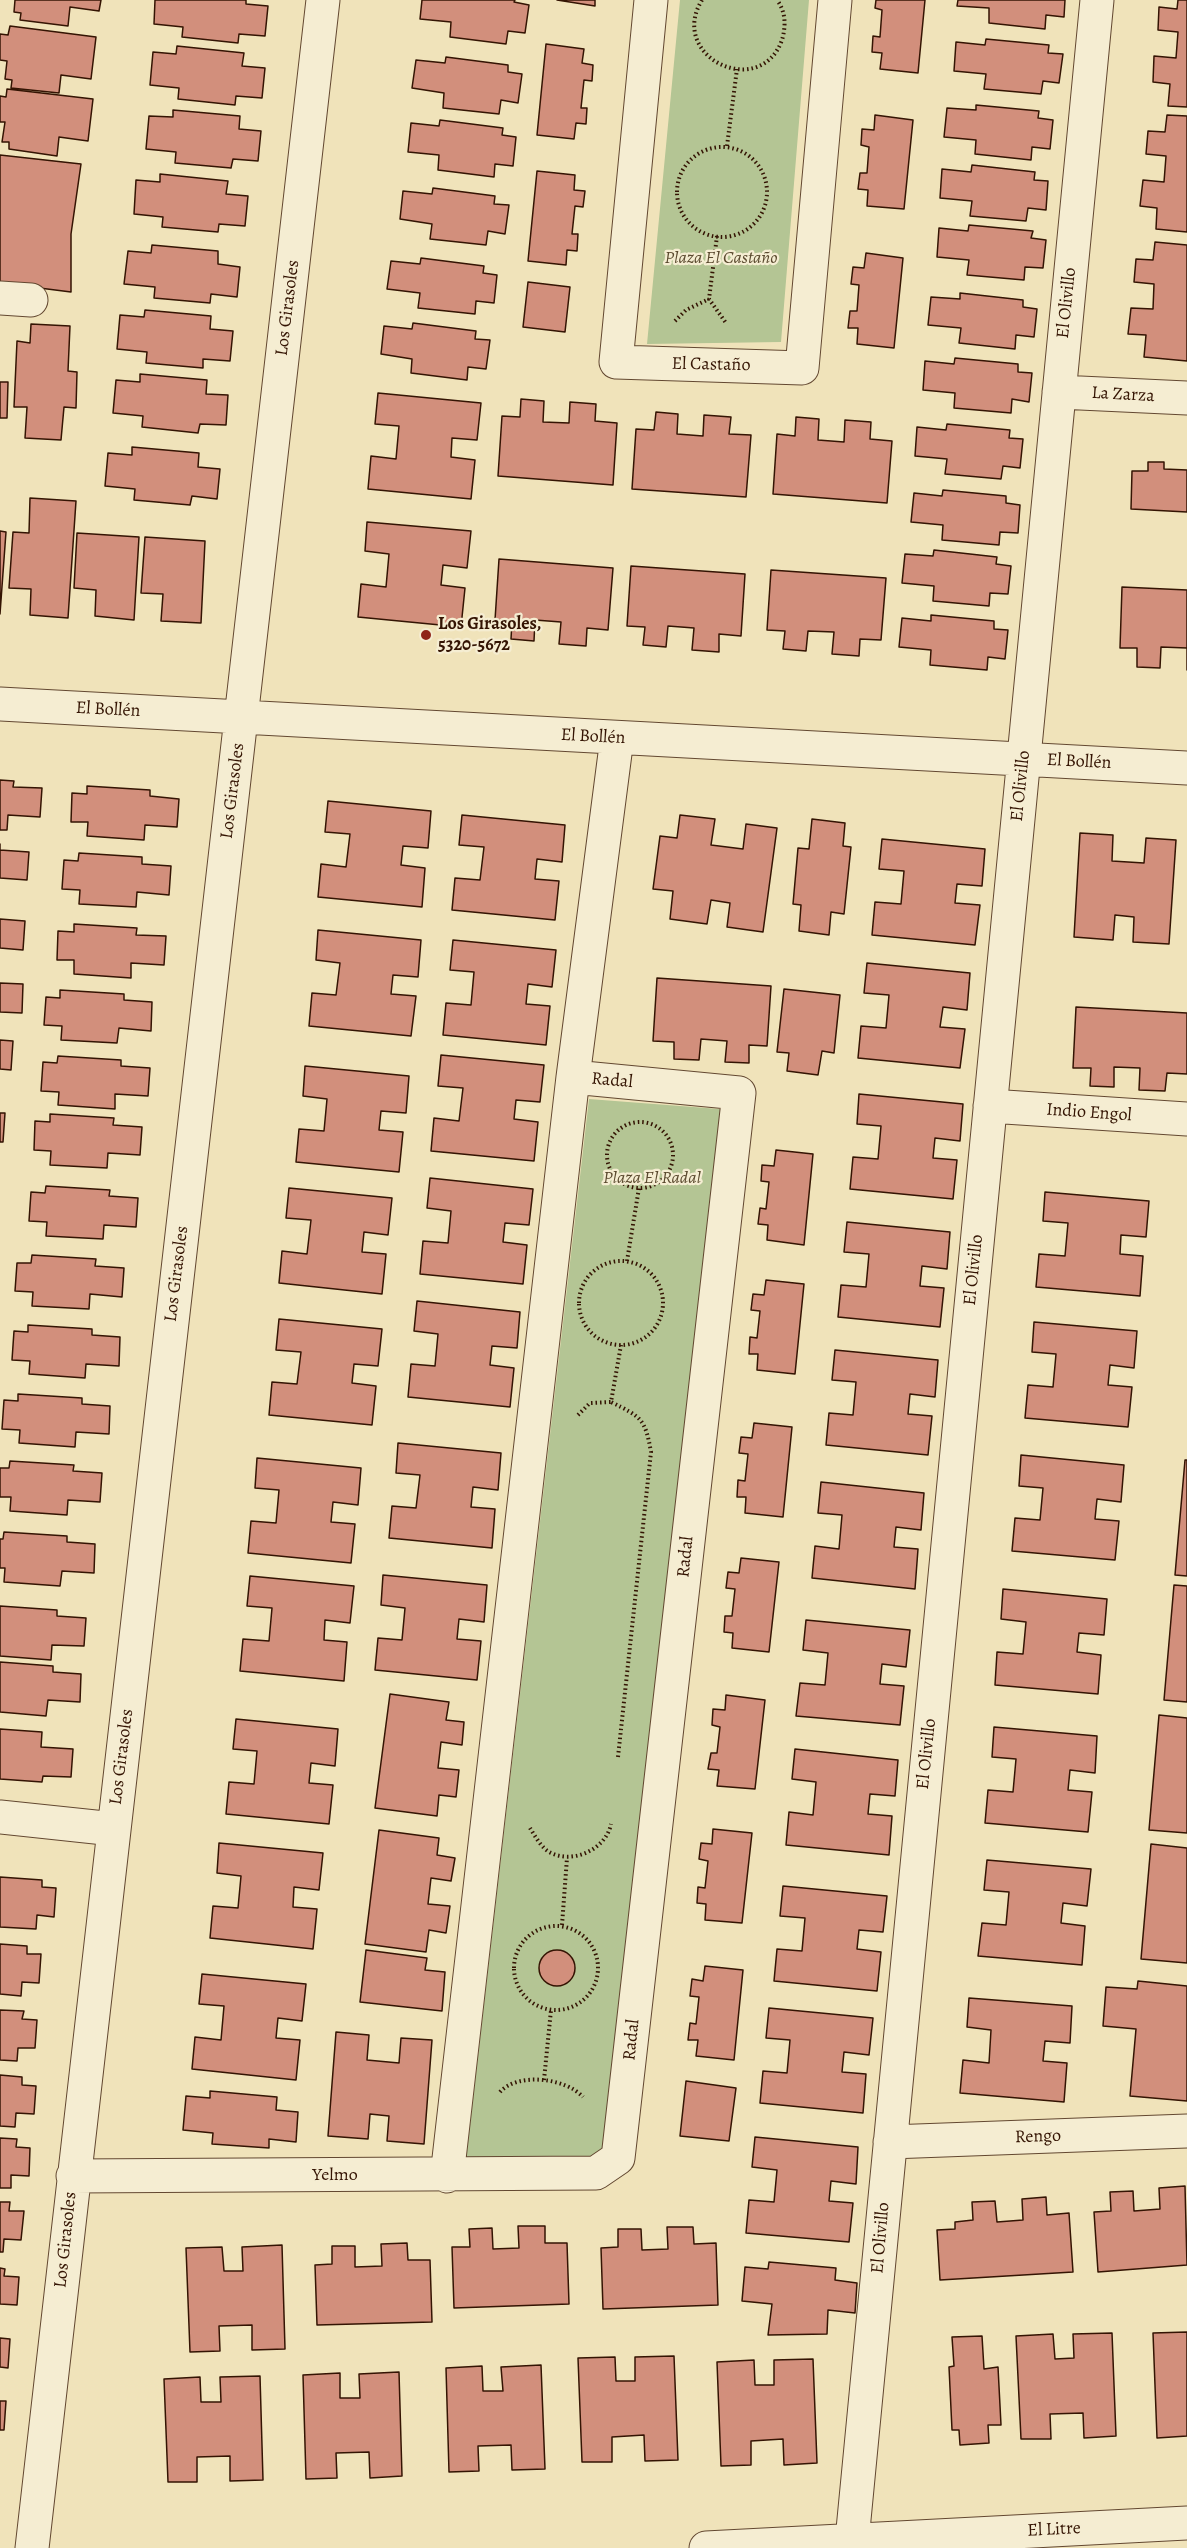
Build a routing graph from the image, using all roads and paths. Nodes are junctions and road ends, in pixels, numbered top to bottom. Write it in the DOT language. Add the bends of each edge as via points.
graph roads {
  1 [pos="323,0"];
  2 [pos="651,0"];
  3 [pos="702,0"];
  4 [pos="777,0"];
  5 [pos="835,0"];
  6 [pos="1097,0"];
  7 [pos="736,69"];
  8 [pos="727,146"];
  9 [pos="717,236"];
  10 [pos="741,366"];
  11 [pos="1059,392"];
  12 [pos="1187,398"];
  13 [pos="0,704"];
  14 [pos="241,718"];
  15 [pos="617,738"];
  16 [pos="1024,759"];
  17 [pos="1187,768"];
  18 [pos="573,1077"];
  19 [pos="990,1106"];
  20 [pos="1187,1119"];
  21 [pos="639,1188"];
  22 [pos="627,1261"];
  23 [pos="621,1345"];
  24 [pos="611,1402"];
  25 [pos="571,1420"];
  26 [pos="618,1758"];
  27 [pos="612,1816"];
  28 [pos="0,1817"];
  29 [pos="530,1826"];
  30 [pos="114,1829"];
  31 [pos="567,1858"];
  32 [pos="562,1925"];
  33 [pos="551,2010"];
  34 [pos="544,2079"];
  35 [pos="497,2095"];
  36 [pos="1187,2131"];
  37 [pos="890,2142"];
  38 [pos="607,2163"];
  39 [pos="73,2176"];
  40 [pos="447,2176"];
  41 [pos="1187,2523"];
  42 [pos="852,2540"];
  43 [pos="32,2548"];
  44 [pos="706,2548"];
  1 -- 14 [label="street, Los Girasoles"];
  2 -- 10 [label="street, El Castaño" via="616,363"];
  3 -- 7 [label="path" via="694,25 697,40 716,63"];
  4 -- 7 [label="path" via="784,17 780,46 759,65"];
  5 -- 10 [label="street, El Castaño" via="802,368"];
  6 -- 11 [label="street, El Olivillo"];
  7 -- 8 [label="path"];
  8 -- 9 [label="path" via="741,150 762,171 766,199 753,225 741,233"];
  8 -- 9 [label="path" via="712,147 686,163 676,192 679,208 687,220 699,231"];
  9 -- 10 [label="path" via="709,299 723,317 738,349"];
  11 -- 12 [label="street, La Zarza"];
  11 -- 16 [label="street, El Olivillo"];
  13 -- 14 [label="street, El Bollén"];
  14 -- 15 [label="street, El Bollén"];
  14 -- 30 [label="street, Los Girasoles"];
  15 -- 16 [label="street, El Bollén"];
  15 -- 18 [label="street, Radal"];
  16 -- 17 [label="street, El Bollén"];
  16 -- 19 [label="street, El Olivillo"];
  18 -- 38 [label="street, Radal" via="739,1093"];
  18 -- 40 [label="street, Radal"];
  19 -- 20 [label="street, Indio Engol"];
  19 -- 37 [label="street, El Olivillo"];
  21 -- 21 [label="path" via="659,1181 671,1164 672,1153 665,1133 646,1122 635,1122 617,1132 607,1150 612,1171 628,1186"];
  21 -- 22 [label="path"];
  22 -- 23 [label="path" via="652,1274 663,1306 657,1326 647,1336"];
  22 -- 23 [label="path" via="601,1266 583,1286 580,1299 586,1325 602,1339"];
  23 -- 24 [label="path"];
  24 -- 25 [label="path" via="590,1403"];
  24 -- 26 [label="path" via="638,1416 647,1430 651,1452"];
  27 -- 31 [label="path" via="601,1844"];
  28 -- 30 [label="street"];
  29 -- 31 [label="path" via="549,1853"];
  30 -- 39 [label="street, Los Girasoles"];
  31 -- 32 [label="path"];
  32 -- 33 [label="path" via="587,1939 596,1951 599,1965 590,1994 566,2010"];
  32 -- 33 [label="path" via="535,1930 521,1944 514,1963 519,1989 533,2003"];
  33 -- 34 [label="path"];
  34 -- 35 [label="path" via="504,2087"];
  34 -- 38 [label="path" via="574,2088 598,2114"];
  36 -- 37 [label="street, Rengo"];
  37 -- 42 [label="street, El Olivillo"];
  38 -- 40 [label="street, Yelmo"];
  39 -- 40 [label="street, Yelmo"];
  39 -- 43 [label="street, Los Girasoles"];
  41 -- 42 [label="street, El Litre"];
  42 -- 44 [label="street, El Litre"];
}
